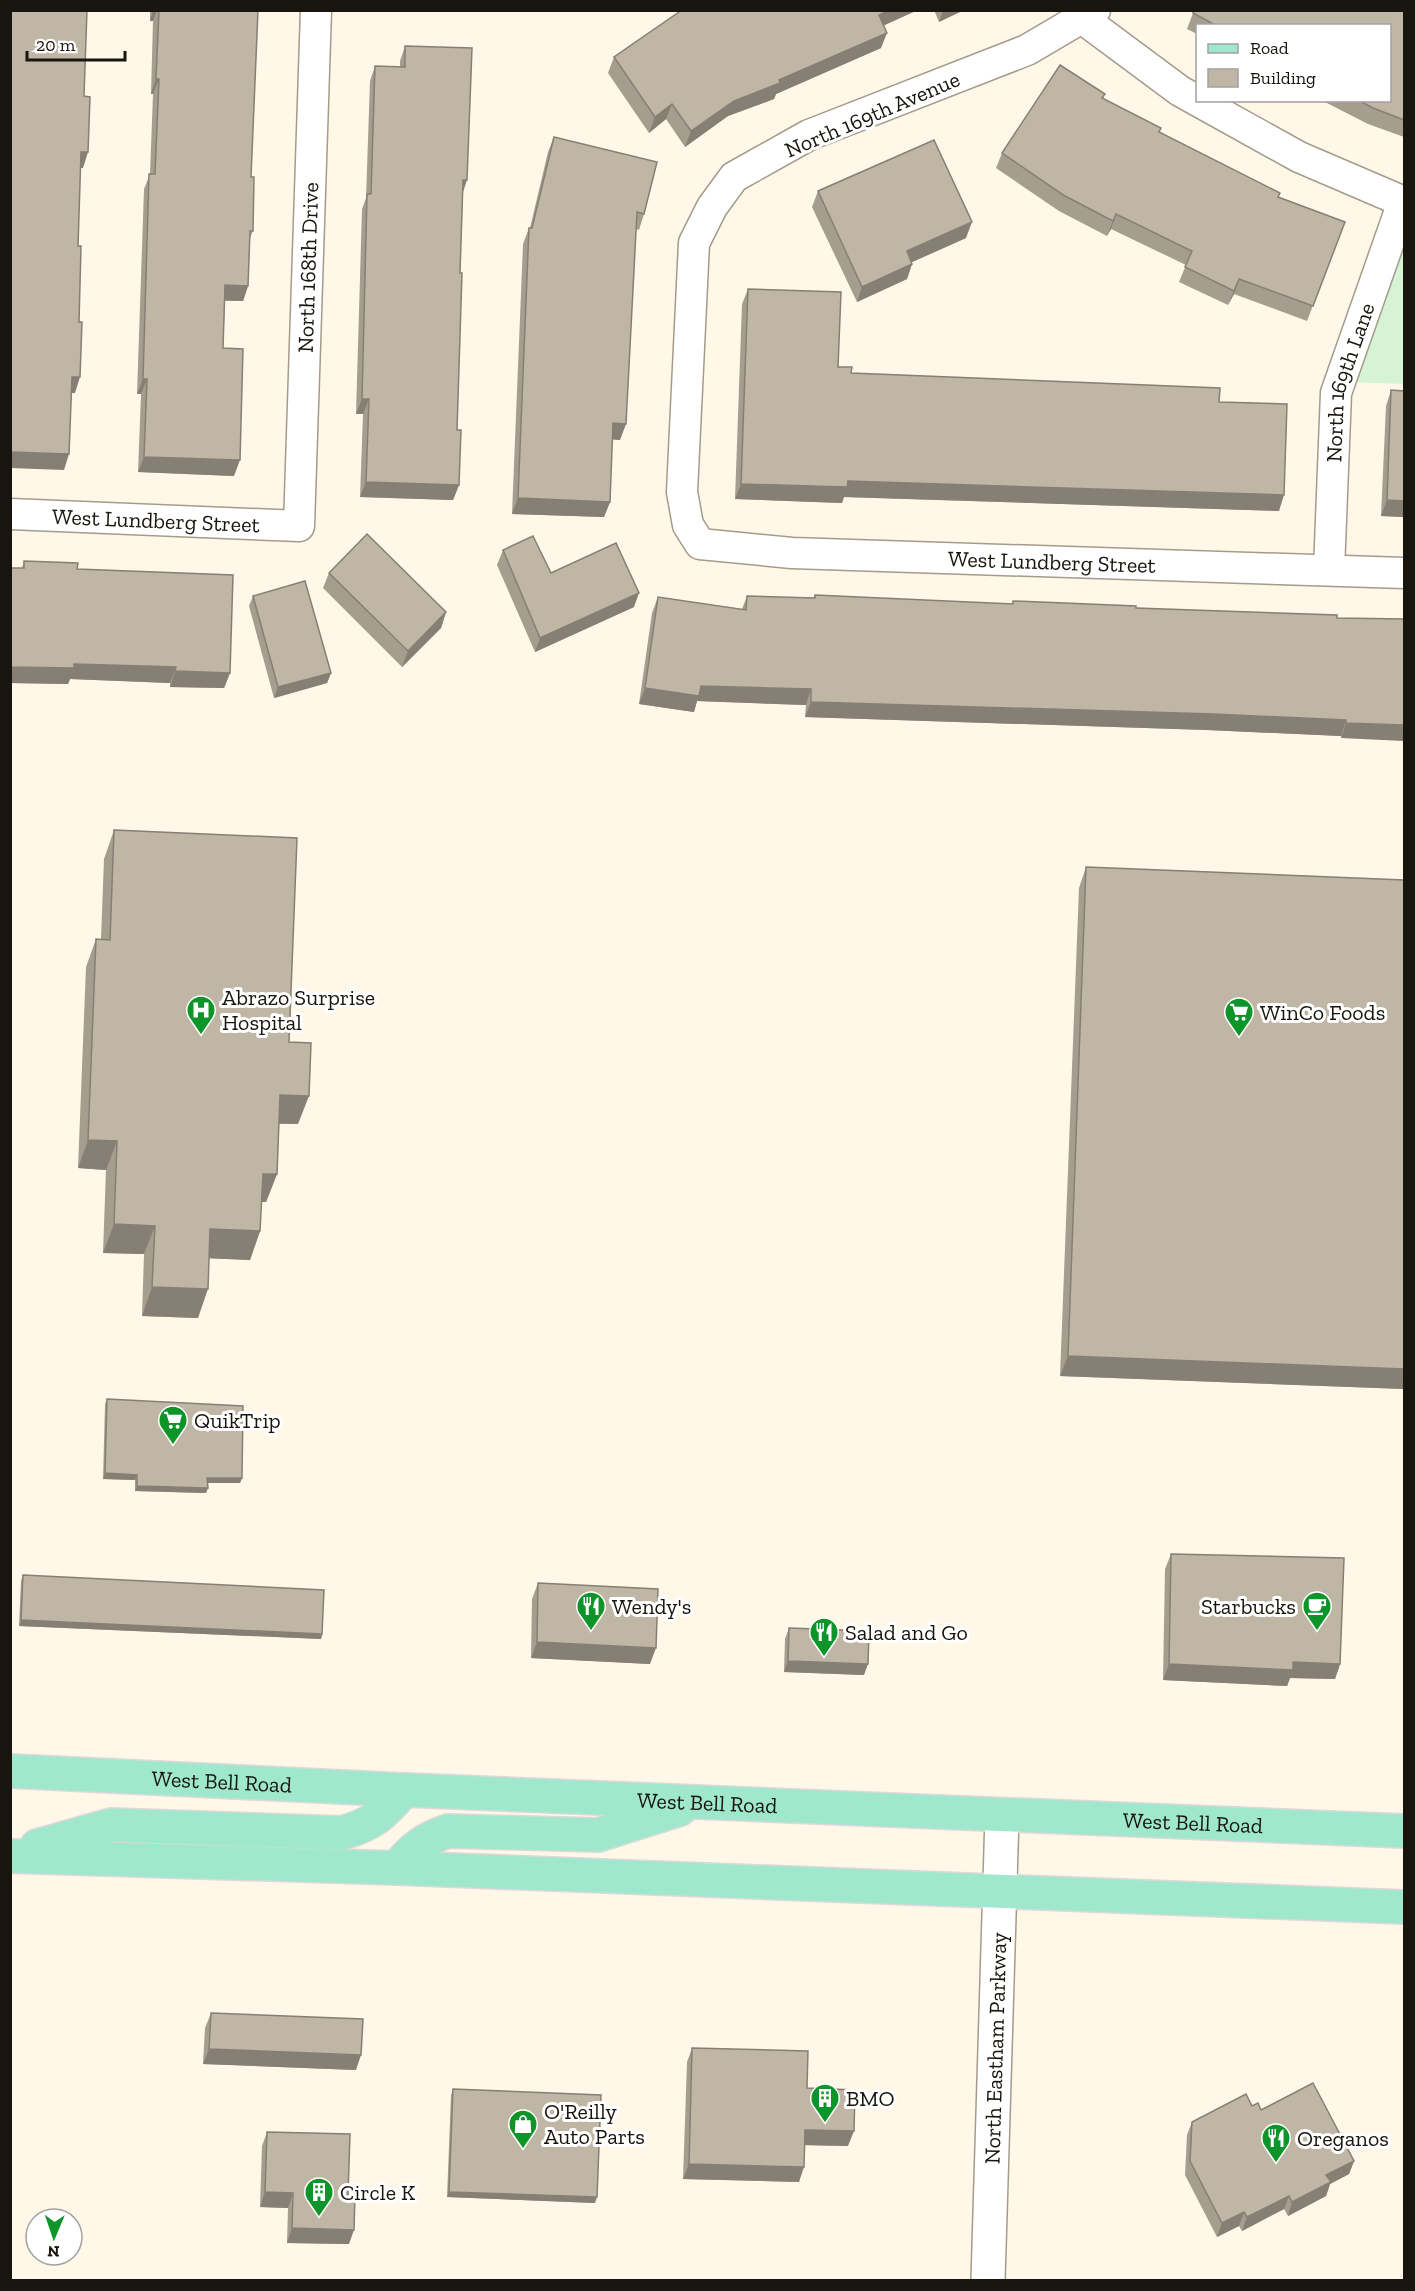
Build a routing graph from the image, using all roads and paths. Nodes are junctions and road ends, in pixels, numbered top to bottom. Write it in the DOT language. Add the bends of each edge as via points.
graph roads {
  1 [pos="316,10"];
  2 [pos="1089,15"];
  3 [pos="1196,100"];
  4 [pos="1200,102"];
  5 [pos="1404,202"];
  6 [pos="10,514"];
  7 [pos="299,526"];
  8 [pos="700,544"];
  9 [pos="1329,570"];
  10 [pos="1404,573"];
  11 [pos="10,1771"];
  12 [pos="404,1790"];
  13 [pos="702,1803"];
  14 [pos="1002,1816"];
  15 [pos="1404,1831"];
  16 [pos="10,1855"];
  17 [pos="397,1868"];
  18 [pos="1000,1892"];
  19 [pos="1404,1907"];
  20 [pos="988,2280"];
  1 -- 7 [label="street, North 168th Drive"];
  2 -- 3 [label="street"];
  2 -- 8 [label="street, North 169th Avenue" via="1027,50 809,135 734,177 712,207 694,243 682,492 688,525"];
  4 -- 5 [label="street" via="1299,158"];
  5 -- 9 [label="street, North 169th Lane" via="1336,393"];
  6 -- 7 [label="street, West Lundberg Street"];
  8 -- 9 [label="street, West Lundberg Street" via="792,554"];
  9 -- 10 [label="street, West Lundberg Street"];
  11 -- 12 [label="main road, West Bell Road"];
  12 -- 13 [label="main road, West Bell Road"];
  12 -- 16 [label="main road" via="368,1826 342,1833 111,1826"];
  13 -- 14 [label="main road, West Bell Road"];
  13 -- 17 [label="main road" via="598,1835 448,1831 425,1839"];
  14 -- 15 [label="main road, West Bell Road"];
  14 -- 18 [label="street, North Eastham Parkway"];
  16 -- 17 [label="main road"];
  17 -- 18 [label="main road"];
  18 -- 19 [label="main road"];
  18 -- 20 [label="street, North Eastham Parkway"];
}
